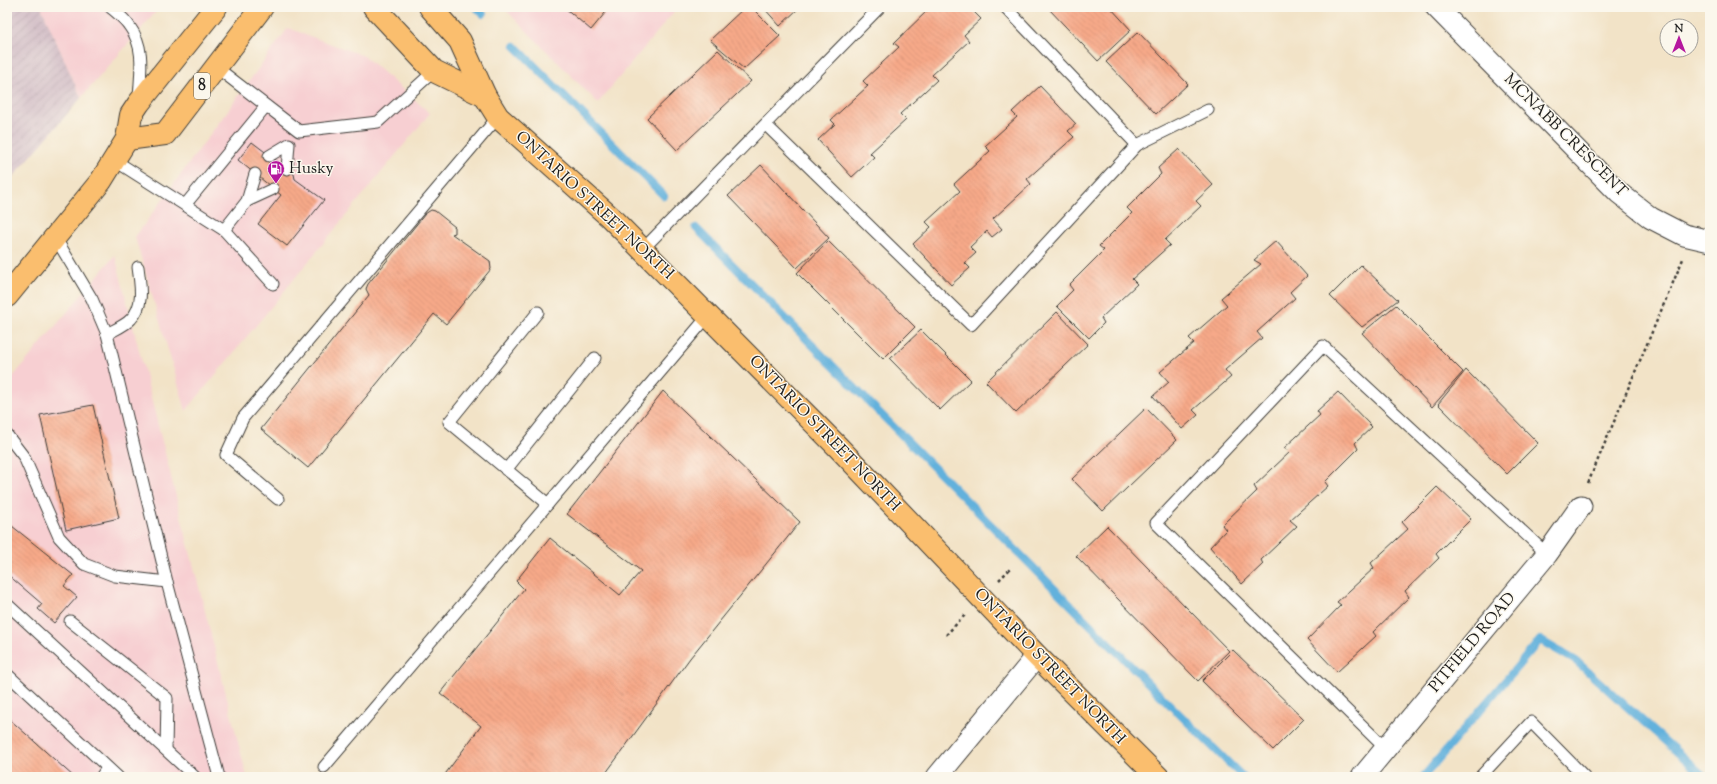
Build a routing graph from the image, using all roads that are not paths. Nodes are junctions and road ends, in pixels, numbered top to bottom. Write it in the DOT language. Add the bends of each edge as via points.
graph roads {
  1 [pos="110,7"];
  2 [pos="216,7"];
  3 [pos="262,7"];
  4 [pos="374,7"];
  5 [pos="430,7"];
  6 [pos="880,7"];
  7 [pos="1005,7"];
  8 [pos="1436,7"];
  9 [pos="216,67"];
  10 [pos="434,71"];
  11 [pos="485,96"];
  12 [pos="139,103"];
  13 [pos="266,106"];
  14 [pos="1208,110"];
  15 [pos="498,116"];
  16 [pos="766,125"];
  17 [pos="299,132"];
  18 [pos="127,139"];
  19 [pos="289,144"];
  20 [pos="1137,145"];
  21 [pos="270,156"];
  22 [pos="114,160"];
  23 [pos="287,168"];
  24 [pos="255,174"];
  25 [pos="273,189"];
  26 [pos="247,201"];
  27 [pos="185,205"];
  28 [pos="224,230"];
  29 [pos="55,237"];
  30 [pos="1701,238"];
  31 [pos="642,250"];
  32 [pos="138,267"];
  33 [pos="273,284"];
  34 [pos="7,296"];
  35 [pos="538,312"];
  36 [pos="708,316"];
  37 [pos="107,334"];
  38 [pos="595,358"];
  39 [pos="7,435"];
  40 [pos="506,470"];
  41 [pos="278,499"];
  42 [pos="548,504"];
  43 [pos="1580,506"];
  44 [pos="1547,554"];
  45 [pos="167,582"];
  46 [pos="7,604"];
  47 [pos="70,621"];
  48 [pos="1037,656"];
  49 [pos="7,674"];
  50 [pos="1385,748"];
  51 [pos="166,750"];
  52 [pos="324,767"];
  53 [pos="104,772"];
  54 [pos="118,777"];
  55 [pos="195,777"];
  56 [pos="219,777"];
  57 [pos="937,777"];
  58 [pos="1158,777"];
  59 [pos="1362,777"];
  60 [pos="1480,777"];
  61 [pos="1585,777"];
  1 -- 12 [label="lane" via="130,26 138,40 142,56"];
  2 -- 12 [label="main road"];
  3 -- 9 [label="main road, 8"];
  4 -- 10 [label="main road"];
  5 -- 11 [label="main road, ONTARIO STREET NORTH" via="460,42"];
  6 -- 16 [label="lane"];
  7 -- 20 [label="lane"];
  8 -- 30 [label="street, MCNABB CRESCENT" via="1619,193 1651,218 1684,235"];
  9 -- 13 [label="lane"];
  9 -- 18 [label="main road, 8" via="165,134"];
  10 -- 11 [label="main road"];
  10 -- 17 [label="lane" via="378,122"];
  11 -- 15 [label="main road, ONTARIO STREET NORTH"];
  12 -- 18 [label="main road" via="131,115"];
  13 -- 17 [label="lane"];
  13 -- 27 [label="lane"];
  14 -- 20 [label="lane"];
  15 -- 31 [label="main road, ONTARIO STREET NORTH" via="609,216"];
  15 -- 41 [label="lane" via="244,418 226,455"];
  16 -- 20 [label="lane" via="971,324"];
  16 -- 31 [label="lane"];
  17 -- 19 [label="lane"];
  18 -- 22 [label="main road"];
  19 -- 21 [label="lane"];
  19 -- 23 [label="lane"];
  22 -- 27 [label="lane"];
  22 -- 29 [label="main road" via="101,181"];
  24 -- 26 [label="lane"];
  25 -- 26 [label="lane"];
  26 -- 28 [label="lane"];
  27 -- 28 [label="lane"];
  28 -- 33 [label="lane"];
  29 -- 34 [label="main road"];
  29 -- 37 [label="lane" via="92,299"];
  31 -- 36 [label="main road, ONTARIO STREET NORTH"];
  32 -- 37 [label="lane" via="141,296 138,308 131,320"];
  35 -- 40 [label="lane" via="449,422"];
  36 -- 42 [label="lane"];
  36 -- 48 [label="main road, ONTARIO STREET NORTH" via="839,448"];
  37 -- 45 [label="lane"];
  38 -- 40 [label="lane"];
  39 -- 45 [label="lane" via="24,457 59,538 84,564 115,576"];
  40 -- 42 [label="lane"];
  42 -- 52 [label="lane"];
  43 -- 44 [label="street, PITFIELD ROAD"];
  44 -- 50 [label="street, PITFIELD ROAD"];
  44 -- 50 [label="lane" via="1323,346 1156,524"];
  45 -- 56 [label="lane"];
  46 -- 51 [label="lane"];
  47 -- 51 [label="lane" via="167,698"];
  48 -- 57 [label="street"];
  48 -- 58 [label="main road, ONTARIO STREET NORTH"];
  49 -- 53 [label="lane"];
  50 -- 59 [label="street, PITFIELD ROAD"];
  51 -- 55 [label="lane"];
  53 -- 54 [label="lane"];
  60 -- 61 [label="lane" via="1531,722"];
}
